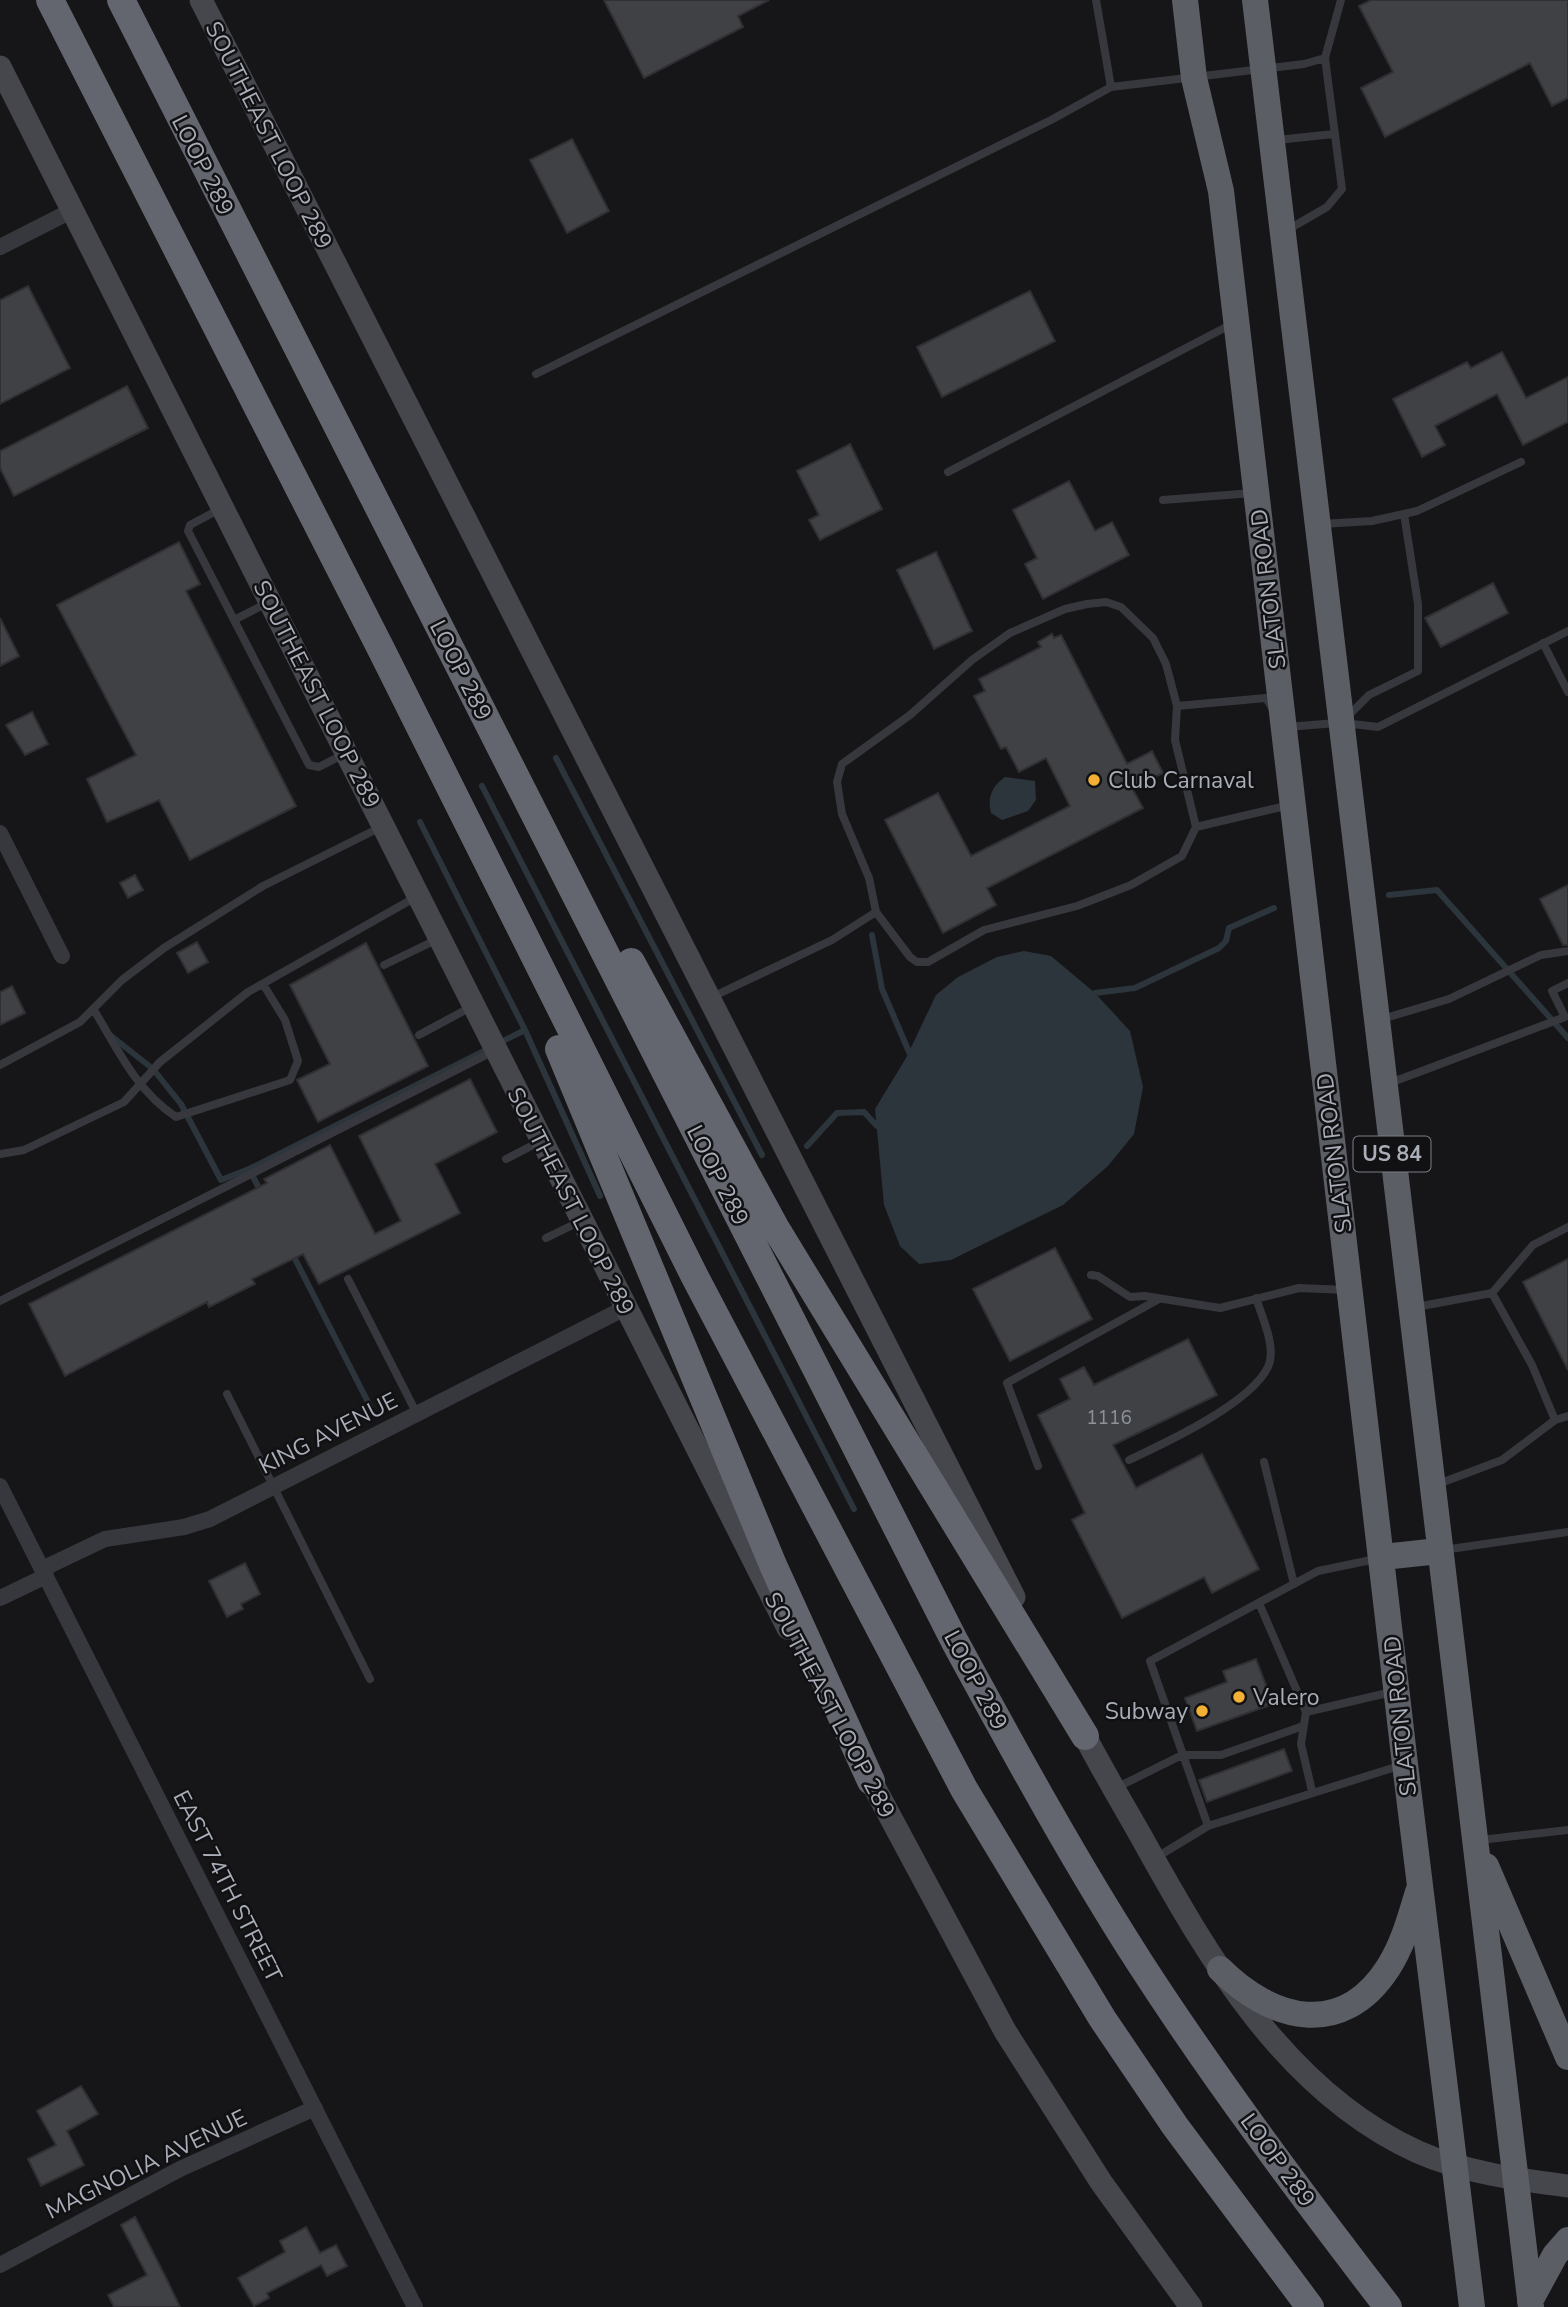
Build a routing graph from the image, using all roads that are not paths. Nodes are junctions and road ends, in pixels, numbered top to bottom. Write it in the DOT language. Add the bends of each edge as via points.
graph roads {
  1 [pos="50,0"];
  2 [pos="121,0"];
  3 [pos="201,0"];
  4 [pos="1096,0"];
  5 [pos="1185,0"];
  6 [pos="1255,0"];
  7 [pos="1341,0"];
  8 [pos="1325,58"];
  9 [pos="0,67"];
  10 [pos="1263,68"];
  11 [pos="1194,78"];
  12 [pos="1111,88"];
  13 [pos="1334,134"];
  14 [pos="1271,140"];
  15 [pos="72,210"];
  16 [pos="1283,232"];
  17 [pos="0,247"];
  18 [pos="1235,323"];
  19 [pos="536,374"];
  20 [pos="1521,461"];
  21 [pos="948,472"];
  22 [pos="1256,493"];
  23 [pos="1163,500"];
  24 [pos="222,508"];
  25 [pos="1404,514"];
  26 [pos="1318,524"];
  27 [pos="270,601"];
  28 [pos="234,620"];
  29 [pos="437,622"];
  30 [pos="1568,631"];
  31 [pos="1543,643"];
  32 [pos="382,651"];
  33 [pos="1568,692"];
  34 [pos="1177,706"];
  35 [pos="1341,723"];
  36 [pos="1284,727"];
  37 [pos="347,753"];
  38 [pos="1293,804"];
  39 [pos="384,826"];
  40 [pos="1196,827"];
  41 [pos="0,833"];
  42 [pos="419,896"];
  43 [pos="876,912"];
  44 [pos="440,938"];
  45 [pos="1568,951"];
  46 [pos="62,956"];
  47 [pos="384,965"];
  48 [pos="1568,983"];
  49 [pos="263,984"];
  50 [pos="709,999"];
  51 [pos="474,1006"];
  52 [pos="94,1010"];
  53 [pos="1379,1020"];
  54 [pos="419,1035"];
  55 [pos="496,1049"];
  56 [pos="0,1065"];
  57 [pos="1384,1085"];
  58 [pos="139,1086"];
  59 [pos="541,1141"];
  60 [pos="0,1154"];
  61 [pos="506,1159"];
  62 [pos="581,1221"];
  63 [pos="1568,1227"];
  64 [pos="546,1238"];
  65 [pos="1091,1275"];
  66 [pos="348,1279"];
  67 [pos="1349,1290"];
  68 [pos="1492,1293"];
  69 [pos="1256,1298"];
  70 [pos="1159,1299"];
  71 [pos="0,1301"];
  72 [pos="625,1308"];
  73 [pos="1410,1309"];
  74 [pos="227,1394"];
  75 [pos="417,1414"];
  76 [pos="1568,1416"];
  77 [pos="1555,1420"];
  78 [pos="1129,1460"];
  79 [pos="1264,1462"];
  80 [pos="1038,1466"];
  81 [pos="0,1486"];
  82 [pos="1432,1486"];
  83 [pos="274,1487"];
  84 [pos="1568,1532"];
  85 [pos="1439,1551"];
  86 [pos="1382,1557"];
  87 [pos="44,1572"];
  88 [pos="1294,1584"];
  89 [pos="0,1598"];
  90 [pos="1259,1603"];
  91 [pos="370,1679"];
  92 [pos="1398,1691"];
  93 [pos="1306,1712"];
  94 [pos="1303,1726"];
  95 [pos="1085,1736"];
  96 [pos="1182,1755"];
  97 [pos="1405,1764"];
  98 [pos="871,1781"];
  99 [pos="1114,1788"];
  100 [pos="1312,1791"];
  101 [pos="1208,1826"];
  102 [pos="1568,1830"];
  103 [pos="1474,1841"];
  104 [pos="1153,1858"];
  105 [pos="1421,1884"];
  106 [pos="1220,1969"];
  107 [pos="1568,2057"];
  108 [pos="315,2108"];
  109 [pos="1454,2165"];
  110 [pos="1518,2178"];
  111 [pos="1568,2186"];
  112 [pos="1568,2240"];
  113 [pos="0,2265"];
  114 [pos="1531,2304"];
  115 [pos="415,2307"];
  116 [pos="1191,2307"];
  117 [pos="1310,2307"];
  118 [pos="1388,2307"];
  119 [pos="1472,2307"];
  1 -- 32 [label="highway"];
  2 -- 29 [label="highway, LOOP 289"];
  3 -- 50 [label="main road, SOUTHEAST LOOP 289"];
  4 -- 12 [label="lane"];
  5 -- 11 [label="highway, SLATON ROAD / US 84"];
  6 -- 10 [label="highway, US 84"];
  7 -- 8 [label="lane"];
  8 -- 10 [label="lane"];
  8 -- 13 [label="lane"];
  9 -- 15 [label="main road, SOUTHEAST LOOP 289"];
  10 -- 11 [label="lane"];
  10 -- 14 [label="highway, US 84"];
  11 -- 12 [label="lane"];
  11 -- 18 [label="highway, SLATON ROAD / US 84" via="1221,191"];
  12 -- 19 [label="lane"];
  13 -- 14 [label="lane"];
  13 -- 16 [label="lane" via="1342,188 1327,207"];
  14 -- 16 [label="highway, US 84"];
  15 -- 17 [label="street"];
  15 -- 24 [label="main road, SOUTHEAST LOOP 289"];
  16 -- 26 [label="highway, US 84"];
  18 -- 21 [label="lane"];
  18 -- 22 [label="highway, SLATON ROAD / US 84"];
  20 -- 25 [label="lane"];
  22 -- 23 [label="lane"];
  22 -- 36 [label="highway, SLATON ROAD / US 84"];
  24 -- 27 [label="main road, SOUTHEAST LOOP 289"];
  24 -- 28 [label="lane" via="190,525 188,531"];
  25 -- 26 [label="lane"];
  25 -- 35 [label="lane" via="1418,604 1418,671 1369,695"];
  26 -- 35 [label="highway, US 84"];
  27 -- 28 [label="lane"];
  27 -- 37 [label="main road, SOUTHEAST LOOP 289"];
  28 -- 37 [label="lane" via="309,765 319,767"];
  29 -- 95 [label="highway" via="550,812 775,1227"];
  29 -- 118 [label="highway, LOOP 289" via="955,1642 1049,1813 1149,1975 1242,2111"];
  30 -- 31 [label="lane"];
  31 -- 33 [label="lane"];
  31 -- 35 [label="lane" via="1378,727"];
  32 -- 98 [label="highway" via="411,746 521,961 773,1564"];
  32 -- 117 [label="highway" via="688,1265 964,1790 1102,2018 1175,2126"];
  34 -- 36 [label="lane" via="1266,698"];
  34 -- 40 [label="lane" via="1175,740"];
  34 -- 43 [label="lane" via="1166,664 1153,638 1121,607 1106,602 1065,609 998,641 910,715 842,764 837,782 842,814 869,878"];
  35 -- 36 [label="lane"];
  35 -- 53 [label="highway, US 84"];
  36 -- 38 [label="highway, SLATON ROAD / US 84"];
  37 -- 39 [label="main road, SOUTHEAST LOOP 289"];
  38 -- 40 [label="lane"];
  38 -- 67 [label="highway, SLATON ROAD / US 84"];
  39 -- 42 [label="main road, SOUTHEAST LOOP 289"];
  39 -- 52 [label="lane" via="263,886 175,941 122,980"];
  40 -- 43 [label="lane" via="1182,856 1131,885 1077,906 984,930 928,962 911,957"];
  41 -- 46 [label="street"];
  42 -- 44 [label="main road, SOUTHEAST LOOP 289"];
  42 -- 49 [label="lane"];
  43 -- 50 [label="lane" via="832,940"];
  44 -- 47 [label="lane"];
  44 -- 51 [label="main road, SOUTHEAST LOOP 289"];
  45 -- 53 [label="lane" via="1541,955 1449,999"];
  48 -- 57 [label="lane" via="1552,991 1565,1017"];
  49 -- 58 [label="lane" via="160,1062"];
  49 -- 58 [label="lane" via="285,1020 298,1061 290,1080 176,1117"];
  50 -- 95 [label="main road, SOUTHEAST LOOP 289"];
  51 -- 54 [label="lane"];
  51 -- 55 [label="main road, SOUTHEAST LOOP 289"];
  52 -- 56 [label="lane"];
  52 -- 58 [label="lane"];
  53 -- 57 [label="highway, US 84"];
  55 -- 59 [label="main road, SOUTHEAST LOOP 289"];
  55 -- 71 [label="lane"];
  57 -- 73 [label="highway, US 84"];
  58 -- 60 [label="lane" via="124,1102 24,1150"];
  59 -- 61 [label="lane"];
  59 -- 62 [label="main road, SOUTHEAST LOOP 289"];
  62 -- 64 [label="lane"];
  62 -- 72 [label="main road, SOUTHEAST LOOP 289"];
  63 -- 68 [label="lane" via="1533,1245"];
  65 -- 70 [label="lane" via="1130,1297"];
  66 -- 75 [label="lane"];
  67 -- 69 [label="lane" via="1306,1287"];
  67 -- 86 [label="highway, SLATON ROAD / US 84"];
  68 -- 73 [label="lane"];
  68 -- 77 [label="lane" via="1532,1365"];
  69 -- 70 [label="lane" via="1220,1308"];
  69 -- 78 [label="lane" via="1269,1340 1269,1366 1210,1418"];
  70 -- 80 [label="lane" via="1007,1383"];
  72 -- 75 [label="street, KING AVENUE"];
  72 -- 98 [label="main road, SOUTHEAST LOOP 289"];
  73 -- 82 [label="highway, US 84"];
  74 -- 83 [label="lane"];
  75 -- 83 [label="street, KING AVENUE"];
  76 -- 77 [label="lane"];
  77 -- 82 [label="lane" via="1502,1460"];
  79 -- 88 [label="lane"];
  81 -- 87 [label="street, EAST 74TH STREET"];
  82 -- 85 [label="highway, US 84"];
  83 -- 87 [label="street, KING AVENUE" via="210,1519 105,1539"];
  83 -- 91 [label="lane"];
  84 -- 85 [label="lane"];
  85 -- 86 [label="highway"];
  85 -- 103 [label="highway, US 84"];
  86 -- 88 [label="lane" via="1318,1571"];
  86 -- 92 [label="highway, SLATON ROAD / US 84"];
  87 -- 89 [label="street, KING AVENUE"];
  87 -- 108 [label="street, EAST 74TH STREET"];
  88 -- 90 [label="lane"];
  90 -- 93 [label="lane"];
  90 -- 96 [label="lane" via="1150,1661"];
  92 -- 93 [label="lane"];
  92 -- 97 [label="highway, SLATON ROAD / US 84"];
  93 -- 94 [label="lane"];
  94 -- 96 [label="lane" via="1221,1755"];
  94 -- 100 [label="lane" via="1301,1744"];
  95 -- 99 [label="main road, SOUTHEAST LOOP 289"];
  96 -- 99 [label="lane"];
  96 -- 101 [label="lane"];
  97 -- 100 [label="lane"];
  97 -- 105 [label="highway, SLATON ROAD / US 84"];
  98 -- 116 [label="main road, SOUTHEAST LOOP 289" via="1005,2031 1101,2182"];
  99 -- 104 [label="main road, SOUTHEAST LOOP 289"];
  100 -- 101 [label="lane"];
  101 -- 104 [label="lane"];
  102 -- 103 [label="lane"];
  103 -- 107 [label="highway"];
  103 -- 110 [label="highway, US 84"];
  104 -- 106 [label="main road, SOUTHEAST LOOP 289"];
  105 -- 106 [label="highway" via="1389,1967 1370,1991 1338,2011 1314,2015 1278,2010 1240,1988"];
  105 -- 109 [label="highway, SLATON ROAD / US 84"];
  106 -- 109 [label="main road, SOUTHEAST LOOP 289" via="1270,2036 1325,2092 1387,2136"];
  108 -- 113 [label="street, MAGNOLIA AVENUE" via="180,2169"];
  108 -- 115 [label="street, EAST 74TH STREET"];
  109 -- 110 [label="main road, SOUTHEAST LOOP 289"];
  109 -- 119 [label="highway, SLATON ROAD / US 84"];
  110 -- 111 [label="main road, SOUTHEAST LOOP 289"];
  110 -- 114 [label="highway, US 84"];
  112 -- 114 [label="highway" via="1555,2255"];
}
